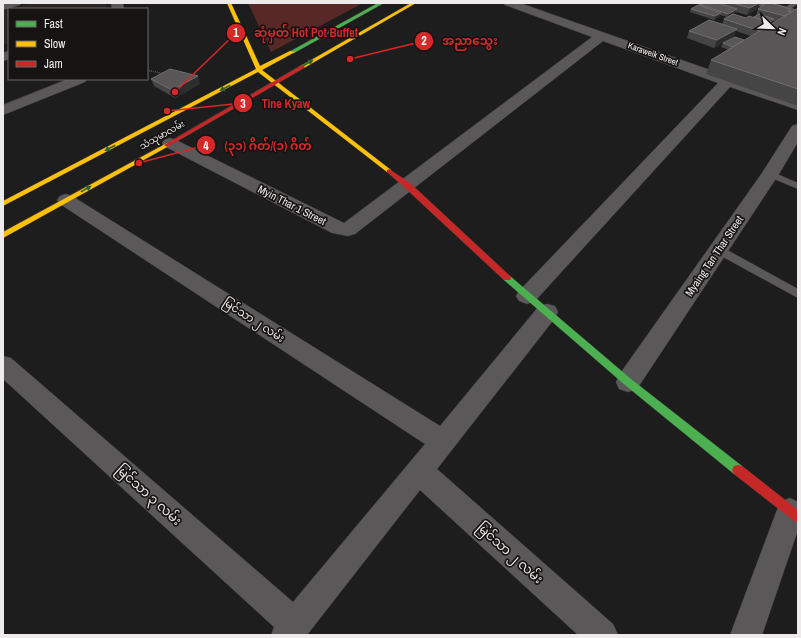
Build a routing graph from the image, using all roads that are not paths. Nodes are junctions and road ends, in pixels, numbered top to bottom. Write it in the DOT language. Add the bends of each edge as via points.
graph roads {
  1 [pos="16,3"];
  2 [pos="229,3"];
  3 [pos="382,3"];
  4 [pos="414,3"];
  5 [pos="509,3"];
  6 [pos="760,3"];
  7 [pos="796,3"];
  8 [pos="3,7"];
  9 [pos="785,10"];
  10 [pos="798,15"];
  11 [pos="785,25"];
  12 [pos="602,35"];
  13 [pos="719,66"];
  14 [pos="259,70"];
  15 [pos="706,74"];
  16 [pos="78,80"];
  17 [pos="727,82"];
  18 [pos="275,83"];
  19 [pos="798,106"];
  20 [pos="3,110"];
  21 [pos="798,129"];
  22 [pos="170,143"];
  23 [pos="770,174"];
  24 [pos="407,185"];
  25 [pos="798,186"];
  26 [pos="3,204"];
  27 [pos="53,204"];
  28 [pos="3,235"];
  29 [pos="718,250"];
  30 [pos="798,294"];
  31 [pos="537,304"];
  32 [pos="3,365"];
  33 [pos="628,382"];
  34 [pos="442,441"];
  35 [pos="419,471"];
  36 [pos="794,514"];
  37 [pos="291,630"];
  38 [pos="602,635"];
  39 [pos="746,635"];
  1 -- 8 [label="street"];
  2 -- 14 [label="main road"];
  3 -- 14 [label="main road, သံသုမာလမ်း"];
  18 -- 4 [label="main road, သံသုမာလမ်း, one-way"];
  5 -- 12 [label="street, Karaweik Street"];
  6 -- 9 [label="street"];
  7 -- 9 [label="lane"];
  9 -- 10 [label="street"];
  10 -- 11 [label="street"];
  12 -- 15 [label="street, Karaweik Street"];
  12 -- 24 [label="street, Myin Thar 1 Street"];
  13 -- 15 [label="street"];
  14 -- 18 [label="main road"];
  14 -- 26 [label="main road, သံသုမာလမ်း, one-way" via="30,193"];
  15 -- 17 [label="street, Karaweik Street"];
  16 -- 20 [label="street"];
  17 -- 19 [label="street, Karaweik Street"];
  17 -- 31 [label="street"];
  18 -- 22 [label="main road, သံသုမာလမ်း"];
  18 -- 24 [label="main road"];
  21 -- 23 [label="street, Myaing Tan Thar Street"];
  22 -- 24 [label="street, Myin Thar 1 Street" via="342,230 348,230"];
  27 -- 22 [label="main road, သံသုမာလမ်း, one-way"];
  23 -- 25 [label="lane"];
  23 -- 29 [label="street, Myaing Tan Thar Street"];
  24 -- 31 [label="main road"];
  27 -- 28 [label="main road, သံသုမာလမ်း"];
  27 -- 34 [label="street, မြင်သာ ၂ လမ်း"];
  29 -- 30 [label="lane"];
  29 -- 33 [label="street, Myaing Tan Thar Street"];
  31 -- 33 [label="main road"];
  31 -- 34 [label="street"];
  32 -- 37 [label="street, မြင်သာ ၃ လမ်း"];
  33 -- 36 [label="main road"];
  34 -- 35 [label="street"];
  35 -- 37 [label="street"];
  35 -- 38 [label="street, မြင်သာ ၂ လမ်း"];
  36 -- 39 [label="street"];
}
